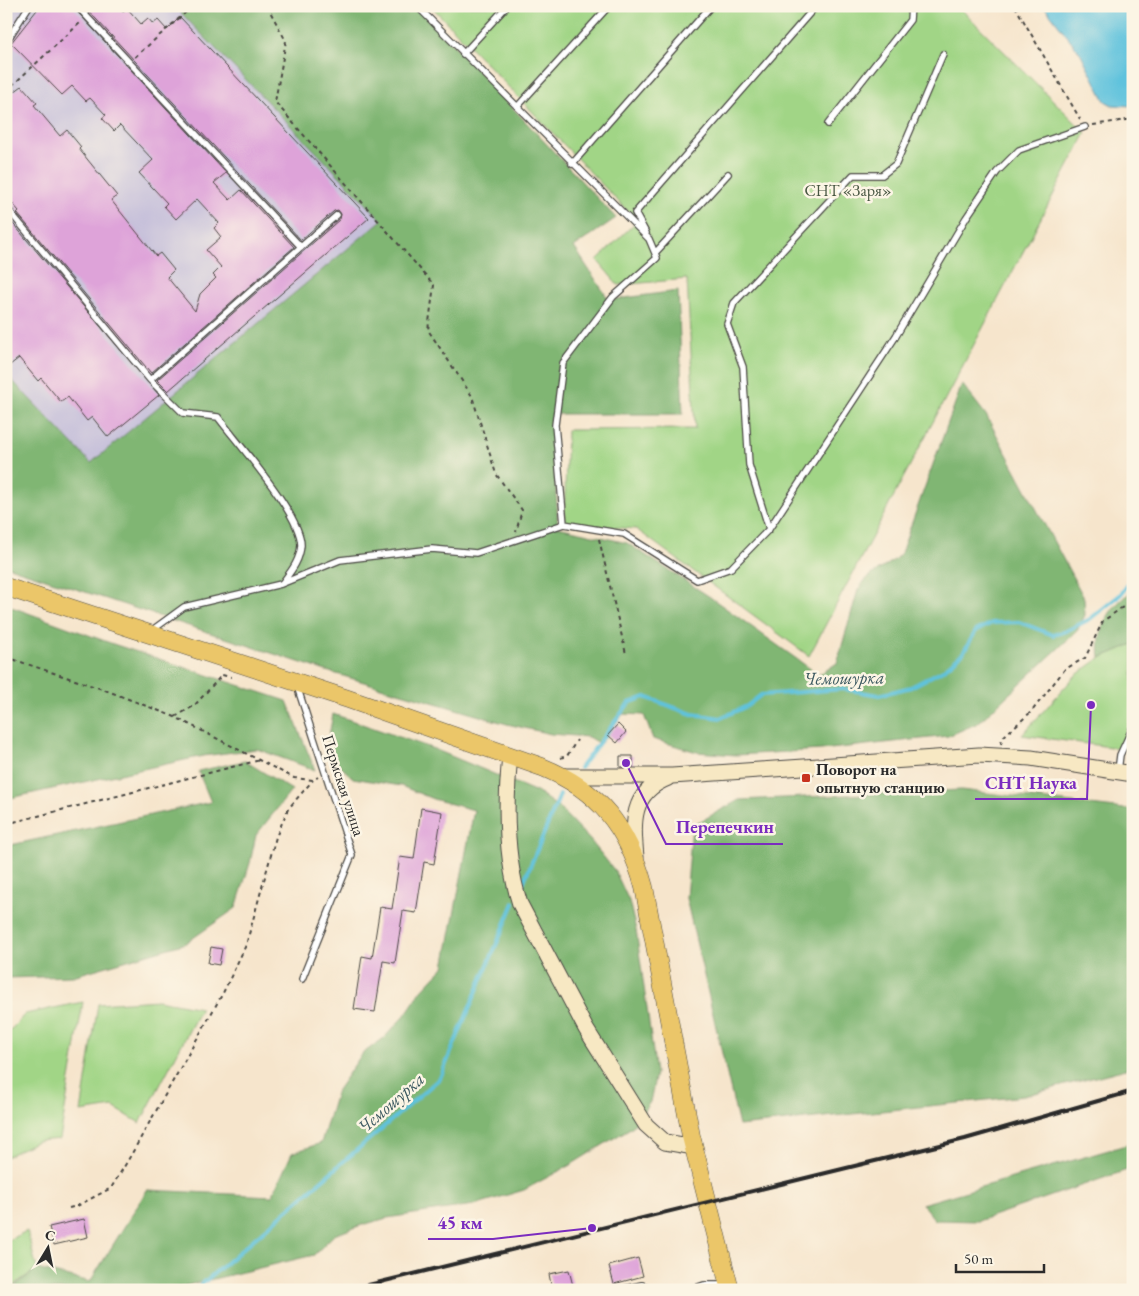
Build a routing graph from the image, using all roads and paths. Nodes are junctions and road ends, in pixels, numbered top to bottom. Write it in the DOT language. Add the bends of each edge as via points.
graph roads {
  1 [pos="29,6"];
  2 [pos="77,6"];
  3 [pos="193,6"];
  4 [pos="267,6"];
  5 [pos="417,6"];
  6 [pos="507,6"];
  7 [pos="609,6"];
  8 [pos="711,6"];
  9 [pos="816,6"];
  10 [pos="911,6"];
  11 [pos="1015,6"];
  12 [pos="86,17"];
  13 [pos="6,42"];
  14 [pos="463,54"];
  15 [pos="943,54"];
  16 [pos="130,63"];
  17 [pos="6,91"];
  18 [pos="518,106"];
  19 [pos="1133,119"];
  20 [pos="828,124"];
  21 [pos="1085,127"];
  22 [pos="572,164"];
  23 [pos="728,174"];
  24 [pos="6,207"];
  25 [pos="337,215"];
  26 [pos="649,239"];
  27 [pos="301,247"];
  28 [pos="655,253"];
  29 [pos="150,380"];
  30 [pos="564,524"];
  31 [pos="769,528"];
  32 [pos="597,530"];
  33 [pos="513,541"];
  34 [pos="281,584"];
  35 [pos="6,587"];
  36 [pos="1133,600"];
  37 [pos="149,632"];
  38 [pos="626,654"];
  39 [pos="6,657"];
  40 [pos="295,682"];
  41 [pos="1133,727"];
  42 [pos="577,740"];
  43 [pos="510,756"];
  44 [pos="1000,756"];
  45 [pos="260,760"];
  46 [pos="555,760"];
  47 [pos="1125,772"];
  48 [pos="325,773"];
  49 [pos="564,776"];
  50 [pos="672,776"];
  51 [pos="313,780"];
  52 [pos="6,824"];
  53 [pos="636,859"];
  54 [pos="302,979"];
  55 [pos="694,1147"];
  56 [pos="69,1208"];
  57 [pos="728,1288"];
  58 [pos="619,1290"];
  59 [pos="654,1290"];
  60 [pos="690,1290"];
  1 -- 13 [label="lane"];
  2 -- 12 [label="lane"];
  3 -- 16 [label="path"];
  4 -- 33 [label="path" via="286,41 275,102 434,285 428,330 472,396 496,474 522,510"];
  5 -- 14 [label="lane"];
  6 -- 14 [label="lane"];
  7 -- 18 [label="lane"];
  8 -- 22 [label="lane"];
  9 -- 26 [label="lane" via="634,213"];
  10 -- 20 [label="lane" via="910,20"];
  11 -- 21 [label="path"];
  12 -- 16 [label="lane"];
  12 -- 17 [label="path"];
  14 -- 18 [label="lane"];
  15 -- 31 [label="lane" via="896,164 882,175 853,175 734,303 727,324 743,368 749,465"];
  16 -- 27 [label="lane"];
  18 -- 22 [label="lane"];
  19 -- 21 [label="path"];
  21 -- 31 [label="lane" via="1019,150 998,172 966,218 896,336"];
  22 -- 26 [label="lane"];
  23 -- 28 [label="lane"];
  24 -- 29 [label="lane"];
  25 -- 27 [label="lane"];
  26 -- 28 [label="lane"];
  27 -- 29 [label="lane"];
  28 -- 30 [label="lane" via="657,258 613,297 563,363 555,424"];
  29 -- 34 [label="lane" via="183,413 218,417 292,515 301,544 296,565"];
  30 -- 32 [label="lane"];
  30 -- 33 [label="lane"];
  31 -- 32 [label="lane" via="731,568 697,580 624,534"];
  32 -- 38 [label="path"];
  33 -- 34 [label="lane" via="476,553 432,548 340,560"];
  34 -- 37 [label="lane" via="184,607"];
  35 -- 37 [label="main road"];
  36 -- 44 [label="path" via="1103,621 1085,658 1066,669 1032,711 1002,738"];
  37 -- 40 [label="main road"];
  39 -- 45 [label="path" via="176,717"];
  40 -- 43 [label="main road"];
  40 -- 48 [label="lane, Пермская улица"];
  41 -- 47 [label="lane" via="1120,755"];
  42 -- 46 [label="path" via="567,756"];
  43 -- 49 [label="main road"];
  43 -- 55 [label="street" via="506,795 514,886 520,904 586,1029 646,1126 665,1142"];
  44 -- 47 [label="street"];
  44 -- 50 [label="street"];
  45 -- 51 [label="path" via="294,778"];
  45 -- 52 [label="path"];
  48 -- 51 [label="path"];
  48 -- 54 [label="lane, Пермская улица" via="352,855"];
  49 -- 50 [label="street"];
  49 -- 53 [label="main road" via="603,806 620,827"];
  50 -- 53 [label="street" via="657,782 639,802 634,831"];
  51 -- 56 [label="path" via="288,809 276,837 246,945 223,993 111,1188"];
  53 -- 55 [label="main road"];
  55 -- 57 [label="main road"];
  57 -- 60 [label="lane" via="704,1285"];
  58 -- 59 [label="lane" via="642,1285"];
}
